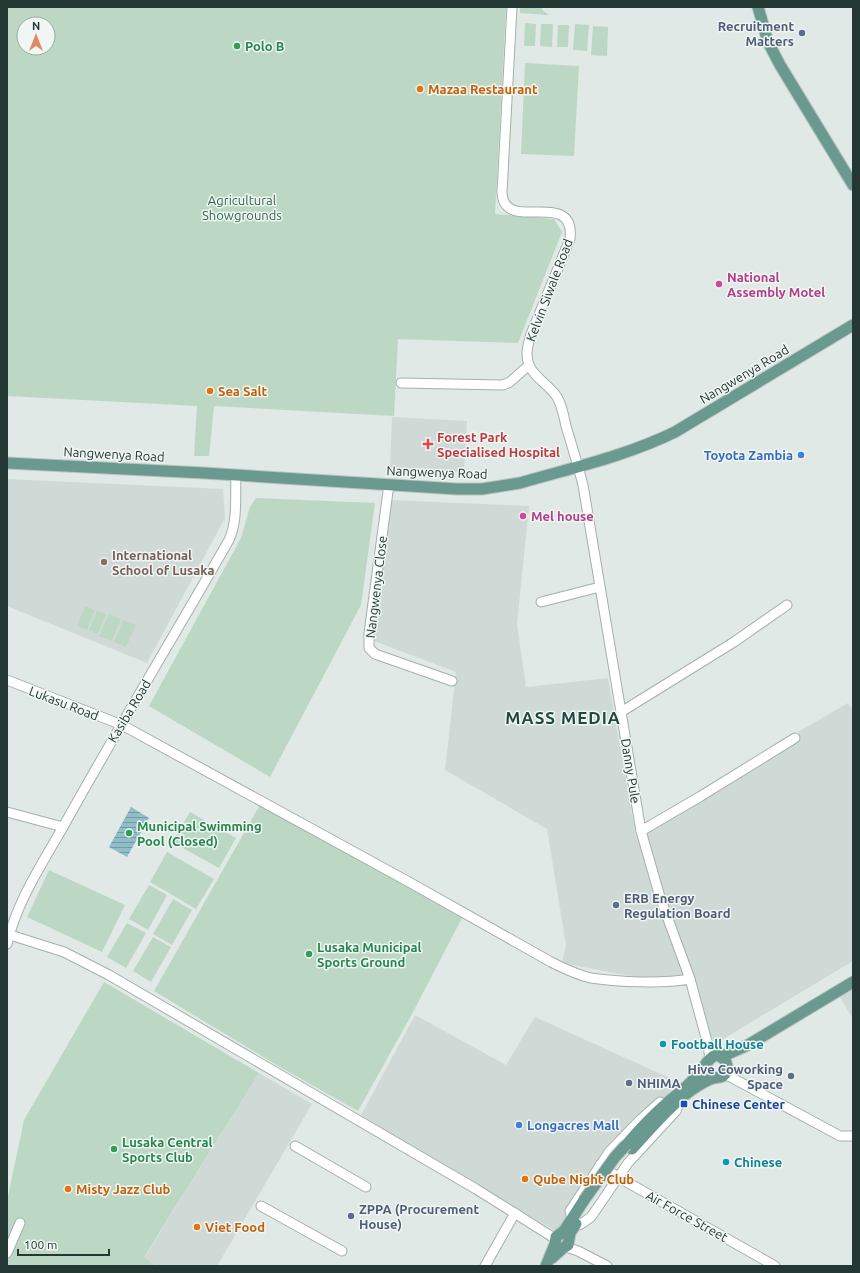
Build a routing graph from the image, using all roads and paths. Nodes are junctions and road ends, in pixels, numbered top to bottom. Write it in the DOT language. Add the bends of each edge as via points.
graph roads {
  1 [pos="512,7"];
  2 [pos="758,7"];
  3 [pos="853,185"];
  4 [pos="853,325"];
  5 [pos="529,365"];
  6 [pos="401,383"];
  7 [pos="7,463"];
  8 [pos="578,466"];
  9 [pos="236,475"];
  10 [pos="389,484"];
  11 [pos="600,587"];
  12 [pos="541,602"];
  13 [pos="787,605"];
  14 [pos="7,680"];
  15 [pos="452,681"];
  16 [pos="621,712"];
  17 [pos="122,725"];
  18 [pos="795,738"];
  19 [pos="7,812"];
  20 [pos="63,827"];
  21 [pos="641,831"];
  22 [pos="8,938"];
  23 [pos="690,979"];
  24 [pos="853,982"];
  25 [pos="748,1045"];
  26 [pos="714,1059"];
  27 [pos="722,1073"];
  28 [pos="688,1086"];
  29 [pos="681,1099"];
  30 [pos="853,1136"];
  31 [pos="295,1146"];
  32 [pos="629,1147"];
  33 [pos="600,1165"];
  34 [pos="618,1177"];
  35 [pos="366,1187"];
  36 [pos="261,1206"];
  37 [pos="515,1213"];
  38 [pos="573,1222"];
  39 [pos="20,1223"];
  40 [pos="561,1240"];
  41 [pos="342,1251"];
  42 [pos="7,1253"];
  43 [pos="548,1264"];
  44 [pos="484,1266"];
  45 [pos="607,1266"];
  46 [pos="775,1266"];
  1 -- 5 [label="street, Kelvin Siwale Road" via="503,200 508,207 516,211 562,215 571,231 531,334 527,349"];
  2 -- 3 [label="main road" via="768,42 780,65"];
  4 -- 8 [label="main road, Nangwenya Road" via="675,432 654,442"];
  5 -- 6 [label="street" via="503,385"];
  5 -- 8 [label="street" via="560,403"];
  7 -- 9 [label="main road, Nangwenya Road"];
  8 -- 10 [label="main road, Nangwenya Road" via="520,483 482,489"];
  8 -- 11 [label="street, Danny Pule"];
  9 -- 10 [label="main road, Nangwenya Road"];
  9 -- 17 [label="street, Kasiba Road" via="233,532"];
  10 -- 15 [label="street, Nangwenya Close" via="369,648 375,654"];
  11 -- 12 [label="street"];
  11 -- 16 [label="street, Danny Pule"];
  13 -- 16 [label="street" via="734,642"];
  14 -- 17 [label="street, Lukasu Road"];
  16 -- 21 [label="street, Danny Pule"];
  17 -- 20 [label="street, Kasiba Road"];
  17 -- 23 [label="street, Lukasu Road" via="569,971 590,978 675,982"];
  18 -- 21 [label="street"];
  19 -- 20 [label="street"];
  20 -- 22 [label="street, Kasiba Road" via="25,896"];
  21 -- 23 [label="street, Danny Pule" via="660,897"];
  22 -- 37 [label="street" via="64,952 109,975"];
  23 -- 26 [label="street, Danny Pule"];
  24 -- 25 [label="main road"];
  25 -- 26 [label="main road"];
  25 -- 27 [label="main road" via="735,1056"];
  26 -- 27 [label="main road" via="725,1060"];
  26 -- 27 [label="main road" via="707,1071 710,1075"];
  26 -- 28 [label="main road"];
  27 -- 29 [label="main road"];
  27 -- 30 [label="street" via="840,1136"];
  28 -- 32 [label="main road" via="654,1115"];
  28 -- 33 [label="street" via="674,1090 641,1119"];
  29 -- 32 [label="main road"];
  29 -- 34 [label="street" via="676,1111"];
  31 -- 35 [label="street"];
  32 -- 38 [label="main road, bridge" via="615,1157"];
  33 -- 34 [label="street, Air Force Street"];
  33 -- 38 [label="street" via="570,1211"];
  34 -- 38 [label="street" via="591,1217 581,1224"];
  34 -- 46 [label="street, Air Force Street"];
  36 -- 41 [label="street"];
  37 -- 40 [label="street"];
  37 -- 44 [label="street"];
  38 -- 40 [label="main road"];
  39 -- 42 [label="street"];
  40 -- 43 [label="main road"];
  40 -- 45 [label="street"];
}
